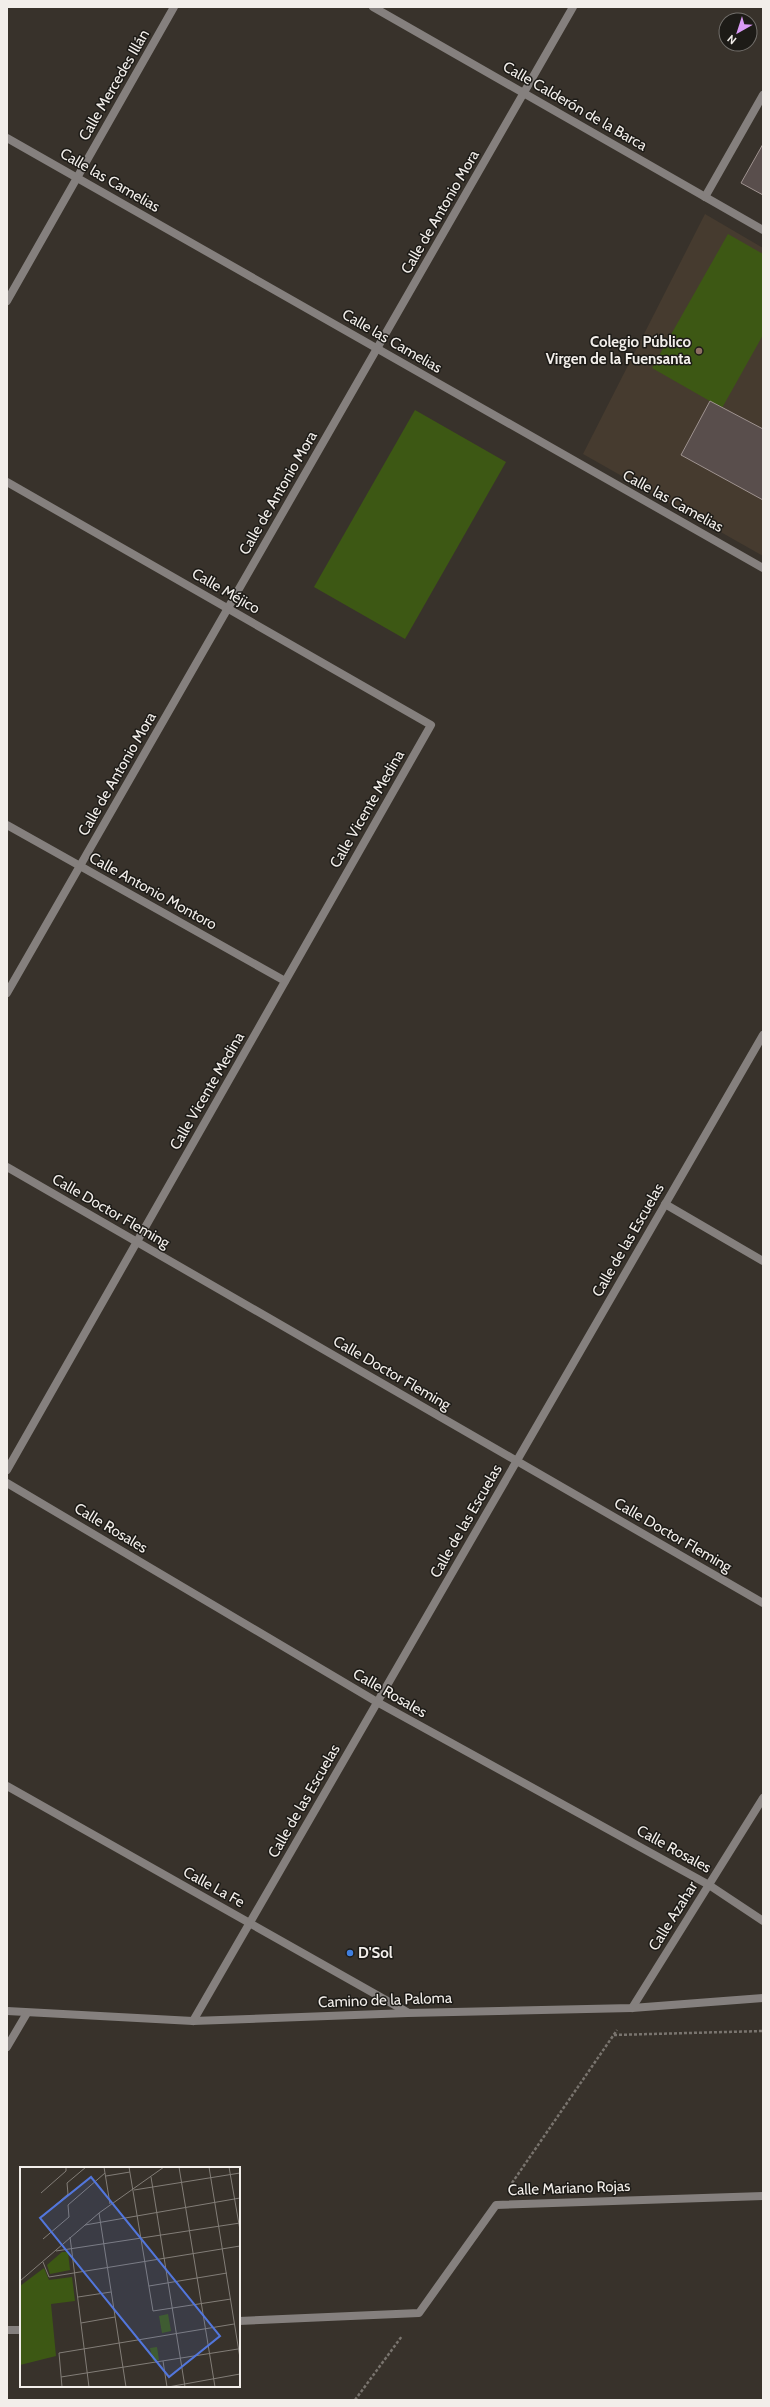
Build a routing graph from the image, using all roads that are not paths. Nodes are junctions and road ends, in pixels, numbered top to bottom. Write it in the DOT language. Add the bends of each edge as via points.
graph roads {
  1 [pos="174,7"];
  2 [pos="374,7"];
  3 [pos="574,7"];
  4 [pos="524,93"];
  5 [pos="763,95"];
  6 [pos="7,138"];
  7 [pos="77,177"];
  8 [pos="705,197"];
  9 [pos="763,230"];
  10 [pos="7,301"];
  11 [pos="377,350"];
  12 [pos="7,482"];
  13 [pos="763,568"];
  14 [pos="228,608"];
  15 [pos="431,725"];
  16 [pos="7,825"];
  17 [pos="80,866"];
  18 [pos="285,981"];
  19 [pos="7,993"];
  20 [pos="763,1035"];
  21 [pos="7,1167"];
  22 [pos="665,1204"];
  23 [pos="137,1242"];
  24 [pos="763,1261"];
  25 [pos="516,1461"];
  26 [pos="7,1470"];
  27 [pos="7,1483"];
  28 [pos="763,1603"];
  29 [pos="377,1702"];
  30 [pos="7,1786"];
  31 [pos="763,1798"];
  32 [pos="709,1885"];
  33 [pos="763,1921"];
  34 [pos="249,1923"];
  35 [pos="763,1998"];
  36 [pos="632,2008"];
  37 [pos="7,2011"];
  38 [pos="27,2013"];
  39 [pos="408,2013"];
  40 [pos="193,2021"];
  41 [pos="7,2047"];
  42 [pos="763,2196"];
  43 [pos="240,2321"];
  44 [pos="7,2330"];
  45 [pos="20,2330"];
  1 -- 7 [label="street, Calle Mercedes Illán"];
  2 -- 4 [label="street, Calle Calderón de la Barca"];
  3 -- 4 [label="street, Calle de Antonio Mora"];
  4 -- 8 [label="street, Calle Calderón de la Barca"];
  4 -- 11 [label="street, Calle de Antonio Mora"];
  5 -- 8 [label="street"];
  6 -- 7 [label="street, Calle las Camelias"];
  7 -- 10 [label="street, Calle Mercedes Illán"];
  7 -- 11 [label="street, Calle las Camelias"];
  8 -- 9 [label="street, Calle Calderón de la Barca"];
  11 -- 13 [label="street, Calle las Camelias"];
  11 -- 14 [label="street, Calle de Antonio Mora"];
  12 -- 14 [label="street, Calle Méjico"];
  14 -- 15 [label="street, Calle Méjico"];
  14 -- 17 [label="street, Calle de Antonio Mora"];
  15 -- 18 [label="street, Calle Vicente Medina"];
  16 -- 17 [label="street, Calle Antonio Montoro"];
  17 -- 18 [label="street, Calle Antonio Montoro"];
  17 -- 19 [label="street, Calle de Antonio Mora"];
  18 -- 23 [label="street, Calle Vicente Medina"];
  20 -- 22 [label="street, Calle de las Escuelas"];
  21 -- 23 [label="street, Calle Doctor Fleming"];
  22 -- 24 [label="street"];
  22 -- 25 [label="street, Calle de las Escuelas"];
  23 -- 25 [label="street, Calle Doctor Fleming"];
  23 -- 26 [label="street, Calle Vicente Medina"];
  25 -- 28 [label="street, Calle Doctor Fleming"];
  25 -- 29 [label="street, Calle de las Escuelas"];
  27 -- 29 [label="street, Calle Rosales"];
  29 -- 32 [label="street, Calle Rosales"];
  29 -- 34 [label="street, Calle de las Escuelas"];
  30 -- 34 [label="street, Calle La Fe"];
  31 -- 32 [label="street, Calle Azahar"];
  32 -- 33 [label="street, Calle Rosales"];
  32 -- 36 [label="street, Calle Azahar"];
  34 -- 39 [label="street, Calle La Fe"];
  34 -- 40 [label="street, Calle de las Escuelas"];
  35 -- 36 [label="street, Camino de la Paloma"];
  36 -- 39 [label="street, Camino de la Paloma"];
  37 -- 38 [label="street, Camino de la Paloma"];
  38 -- 40 [label="street, Camino de la Paloma"];
  38 -- 41 [label="street"];
  39 -- 40 [label="street, Camino de la Paloma"];
  42 -- 43 [label="street, Calle Mariano Rojas" via="496,2205 419,2313"];
  44 -- 45 [label="street"];
}
